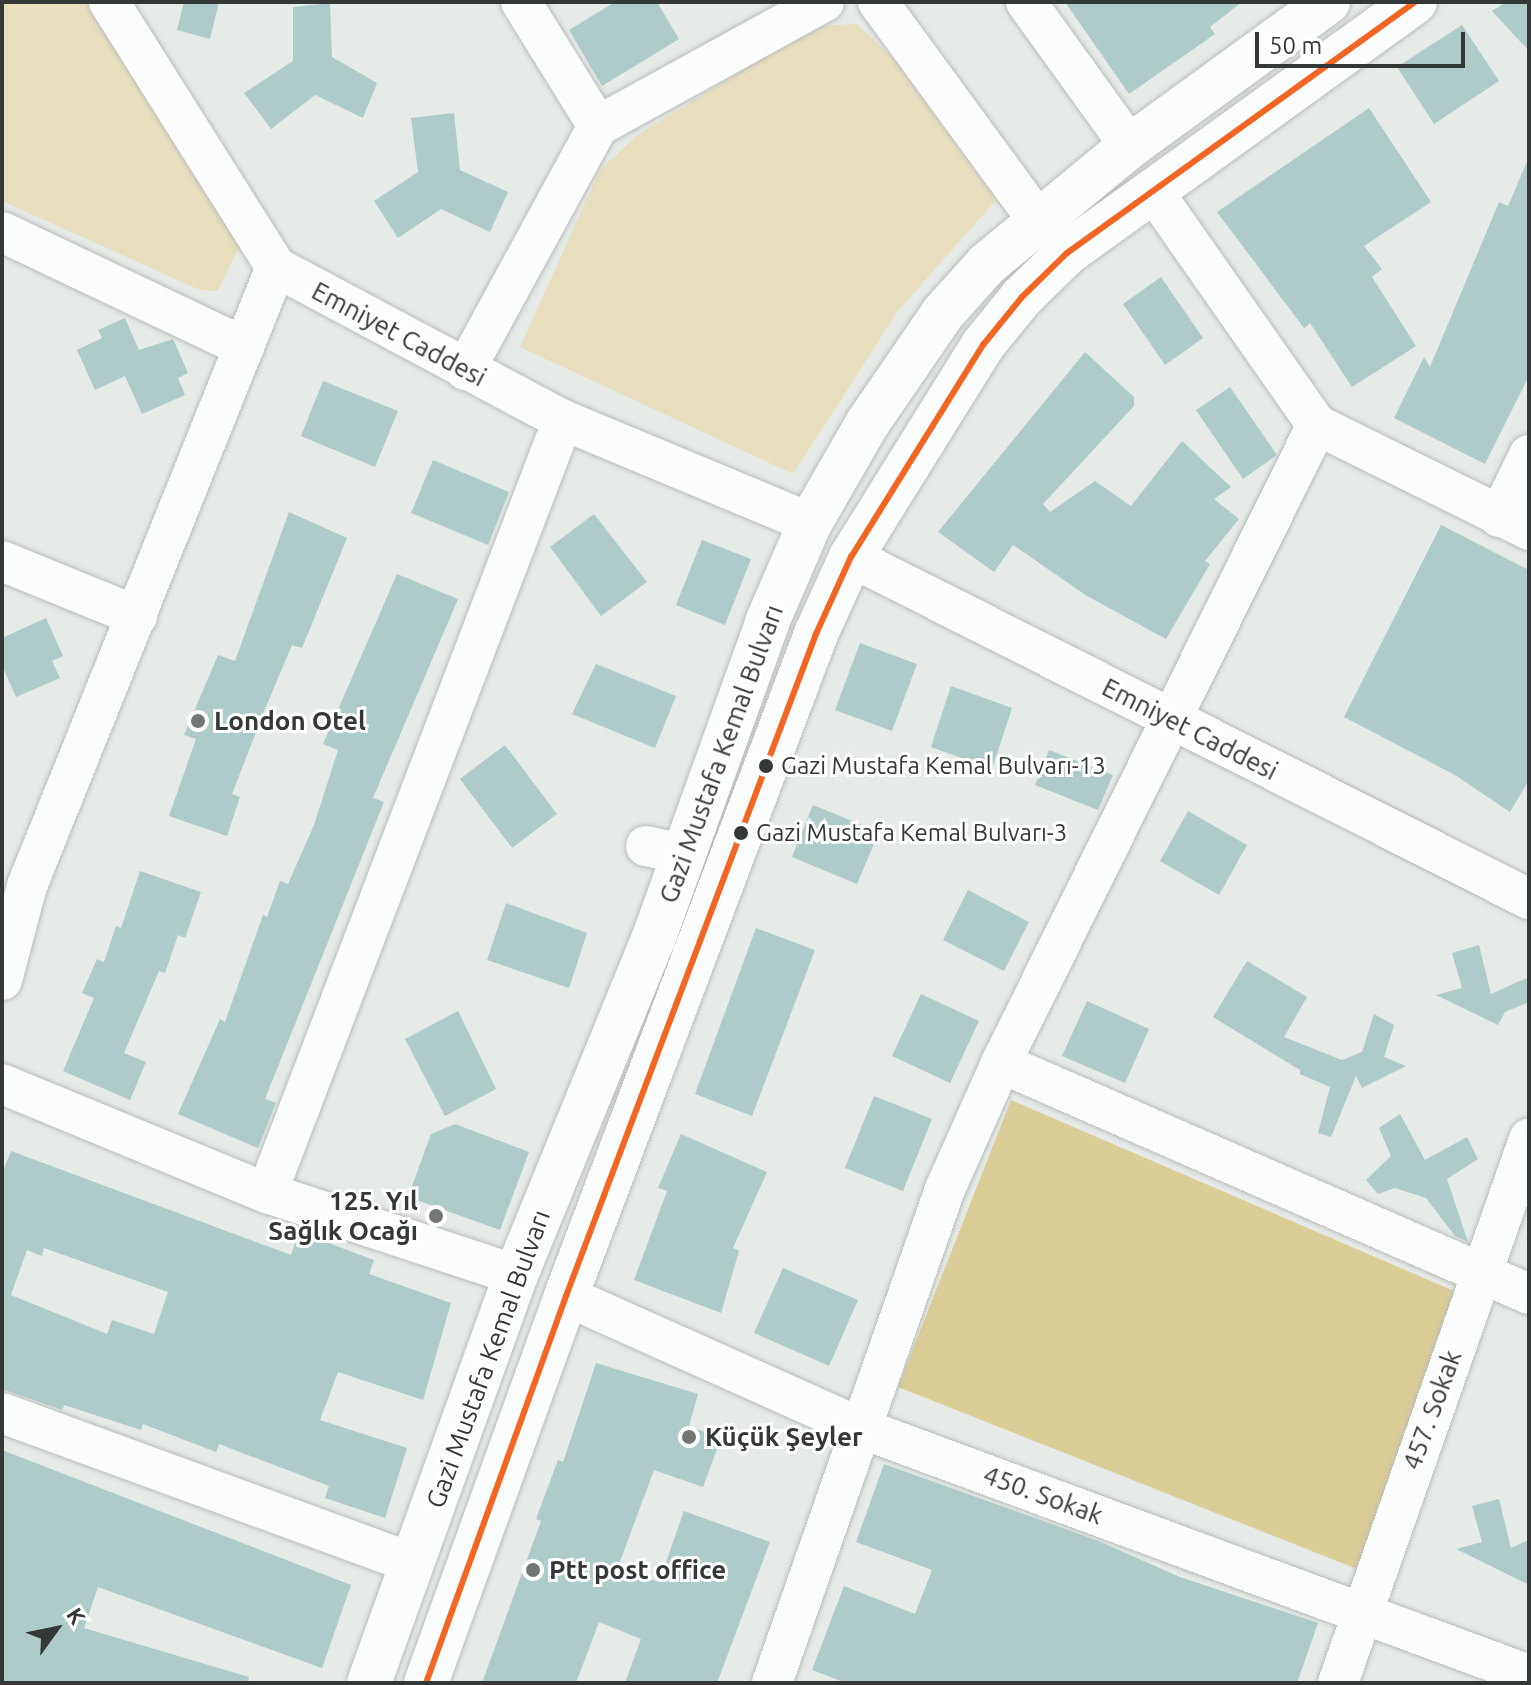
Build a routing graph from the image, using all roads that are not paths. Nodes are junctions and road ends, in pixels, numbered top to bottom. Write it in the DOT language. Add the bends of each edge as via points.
graph roads {
  1 [pos="109,2"];
  2 [pos="521,2"];
  3 [pos="824,2"];
  4 [pos="878,2"];
  5 [pos="1026,2"];
  6 [pos="1328,2"];
  7 [pos="1415,2"];
  8 [pos="598,126"];
  9 [pos="1130,146"];
  10 [pos="1153,191"];
  11 [pos="1037,219"];
  12 [pos="2,232"];
  13 [pos="276,267"];
  14 [pos="244,347"];
  15 [pos="465,370"];
  16 [pos="563,420"];
  17 [pos="1317,425"];
  18 [pos="1529,455"];
  19 [pos="810,523"];
  20 [pos="1514,524"];
  21 [pos="851,557"];
  22 [pos="2,561"];
  23 [pos="137,616"];
  24 [pos="1170,719"];
  25 [pos="14,881"];
  26 [pos="1529,899"];
  27 [pos="2,980"];
  28 [pos="1001,1063"];
  29 [pos="2,1084"];
  30 [pos="1529,1139"];
  31 [pos="267,1193"];
  32 [pos="1480,1274"];
  33 [pos="516,1275"];
  34 [pos="1529,1294"];
  35 [pos="566,1296"];
  36 [pos="2,1413"];
  37 [pos="863,1429"];
  38 [pos="412,1563"];
  39 [pos="1359,1612"];
  40 [pos="1529,1675"];
  41 [pos="369,1683"];
  42 [pos="426,1683"];
  43 [pos="772,1683"];
  44 [pos="1338,1683"];
  1 -- 13 [label="street, Emniyet Caddesi"];
  2 -- 8 [label="street"];
  3 -- 8 [label="street"];
  4 -- 11 [label="street"];
  5 -- 9 [label="street"];
  6 -- 9 [label="main road, Gazi Mustafa Kemal Bulvarı"];
  7 -- 10 [label="main road, Gazi Mustafa Kemal Bulvarı"];
  8 -- 15 [label="street"];
  9 -- 11 [label="main road, Gazi Mustafa Kemal Bulvarı"];
  10 -- 17 [label="street"];
  10 -- 21 [label="main road, Gazi Mustafa Kemal Bulvarı" via="1067,253 1022,297 983,345"];
  11 -- 19 [label="main road, Gazi Mustafa Kemal Bulvarı" via="943,313 867,424"];
  12 -- 14 [label="street"];
  13 -- 14 [label="street"];
  13 -- 15 [label="street, Emniyet Caddesi"];
  14 -- 23 [label="street"];
  15 -- 16 [label="street, Emniyet Caddesi"];
  16 -- 19 [label="street, Emniyet Caddesi"];
  16 -- 31 [label="street"];
  17 -- 20 [label="street"];
  17 -- 24 [label="street"];
  18 -- 20 [label="street"];
  19 -- 33 [label="main road, Gazi Mustafa Kemal Bulvarı" via="665,850"];
  21 -- 24 [label="street, Emniyet Caddesi"];
  21 -- 35 [label="main road, Gazi Mustafa Kemal Bulvarı" via="816,634"];
  22 -- 23 [label="street"];
  23 -- 25 [label="street"];
  24 -- 26 [label="street, Emniyet Caddesi"];
  24 -- 28 [label="street"];
  25 -- 27 [label="street"];
  28 -- 32 [label="street"];
  28 -- 37 [label="street" via="945,1189"];
  29 -- 31 [label="street"];
  30 -- 32 [label="street, 457. Sokak"];
  31 -- 33 [label="street"];
  32 -- 34 [label="street"];
  32 -- 39 [label="street, 457. Sokak"];
  33 -- 38 [label="main road, Gazi Mustafa Kemal Bulvarı"];
  35 -- 37 [label="street, 450. Sokak"];
  35 -- 42 [label="main road, Gazi Mustafa Kemal Bulvarı"];
  36 -- 38 [label="street"];
  37 -- 39 [label="street, 450. Sokak"];
  37 -- 43 [label="street"];
  38 -- 41 [label="main road, Gazi Mustafa Kemal Bulvarı"];
  39 -- 40 [label="street, 450. Sokak"];
  39 -- 44 [label="street, 457. Sokak"];
}
